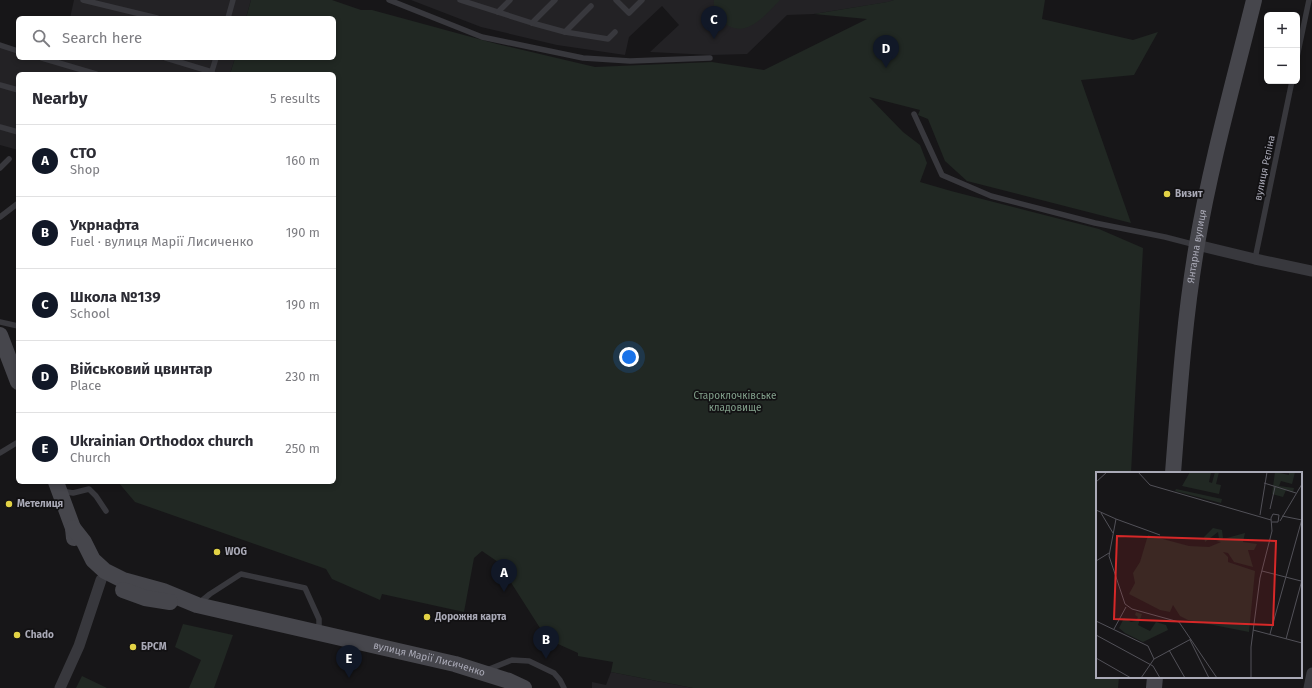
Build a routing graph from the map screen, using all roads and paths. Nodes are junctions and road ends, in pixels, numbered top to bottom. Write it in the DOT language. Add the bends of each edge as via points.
graph roads {
  1 [pos="83,0"];
  2 [pos="233,0"];
  3 [pos="389,0"];
  4 [pos="463,0"];
  5 [pos="510,0"];
  6 [pos="555,0"];
  7 [pos="616,0"];
  8 [pos="642,0"];
  9 [pos="1254,0"];
  10 [pos="1309,0"];
  11 [pos="400,2"];
  12 [pos="591,6"];
  13 [pos="498,12"];
  14 [pos="149,16"];
  15 [pos="229,16"];
  16 [pos="532,23"];
  17 [pos="564,32"];
  18 [pos="615,32"];
  19 [pos="0,45"];
  20 [pos="1299,48"];
  21 [pos="16,50"];
  22 [pos="710,58"];
  23 [pos="49,60"];
  24 [pos="172,60"];
  25 [pos="215,60"];
  26 [pos="89,72"];
  27 [pos="209,72"];
  28 [pos="212,72"];
  29 [pos="1291,84"];
  30 [pos="0,85"];
  31 [pos="16,89"];
  32 [pos="914,114"];
  33 [pos="0,127"];
  34 [pos="16,131"];
  35 [pos="9,159"];
  36 [pos="0,168"];
  37 [pos="16,205"];
  38 [pos="0,217"];
  39 [pos="1197,245"];
  40 [pos="1255,259"];
  41 [pos="1312,271"];
  42 [pos="0,322"];
  43 [pos="16,326"];
  44 [pos="0,334"];
  45 [pos="16,377"];
  46 [pos="16,443"];
  47 [pos="0,453"];
  48 [pos="1173,472"];
  49 [pos="58,486"];
  50 [pos="106,511"];
  51 [pos="73,528"];
  52 [pos="101,580"];
  53 [pos="194,604"];
  54 [pos="319,632"];
  55 [pos="482,672"];
  56 [pos="1312,673"];
  57 [pos="1155,678"];
  58 [pos="60,688"];
  59 [pos="524,688"];
  60 [pos="564,688"];
  61 [pos="1154,688"];
  62 [pos="1309,688"];
  1 -- 14 [label="lane"];
  2 -- 15 [label="lane"];
  3 -- 11 [label="lane"];
  4 -- 13 [label="lane"];
  5 -- 13 [label="lane"];
  6 -- 16 [label="lane"];
  7 -- 8 [label="lane" via="629,13"];
  9 -- 39 [label="main road, Янтарна вулиця"];
  10 -- 20 [label="lane"];
  11 -- 22 [label="lane" via="482,37 583,58 630,62"];
  12 -- 17 [label="lane"];
  13 -- 16 [label="lane"];
  16 -- 17 [label="lane"];
  17 -- 18 [label="lane" via="608,38"];
  19 -- 21 [label="lane"];
  23 -- 26 [label="lane"];
  24 -- 27 [label="lane"];
  25 -- 28 [label="lane"];
  29 -- 40 [label="lane, вулиця Рєпіна"];
  30 -- 31 [label="lane"];
  32 -- 39 [label="lane" via="942,175 991,196 1095,223"];
  33 -- 34 [label="lane"];
  35 -- 36 [label="lane"];
  37 -- 38 [label="lane"];
  39 -- 40 [label="street"];
  39 -- 48 [label="main road, Янтарна вулиця" via="1188,311"];
  40 -- 41 [label="street"];
  42 -- 43 [label="lane"];
  44 -- 45 [label="main road"];
  46 -- 47 [label="lane"];
  49 -- 50 [label="lane" via="73,493 89,489"];
  49 -- 51 [label="main road, вулиця Марії Лисиченко"];
  51 -- 52 [label="main road, вулиця Марії Лисиченко" via="75,546 80,556"];
  51 -- 53 [label="main road, вулиця Марії Лисиченко" via="93,560 105,571 123,580 163,591"];
  52 -- 53 [label="main road, вулиця Марії Лисиченко" via="145,598"];
  52 -- 58 [label="street" via="79,646"];
  53 -- 54 [label="main road, вулиця Марії Лисиченко"];
  53 -- 54 [label="lane" via="241,574 305,588 319,619"];
  54 -- 55 [label="main road, вулиця Марії Лисиченко"];
  55 -- 59 [label="main road, вулиця Марії Лисиченко"];
  55 -- 60 [label="lane" via="512,660 529,661 554,673"];
  56 -- 62 [label="street"];
  57 -- 61 [label="main road"];
}
